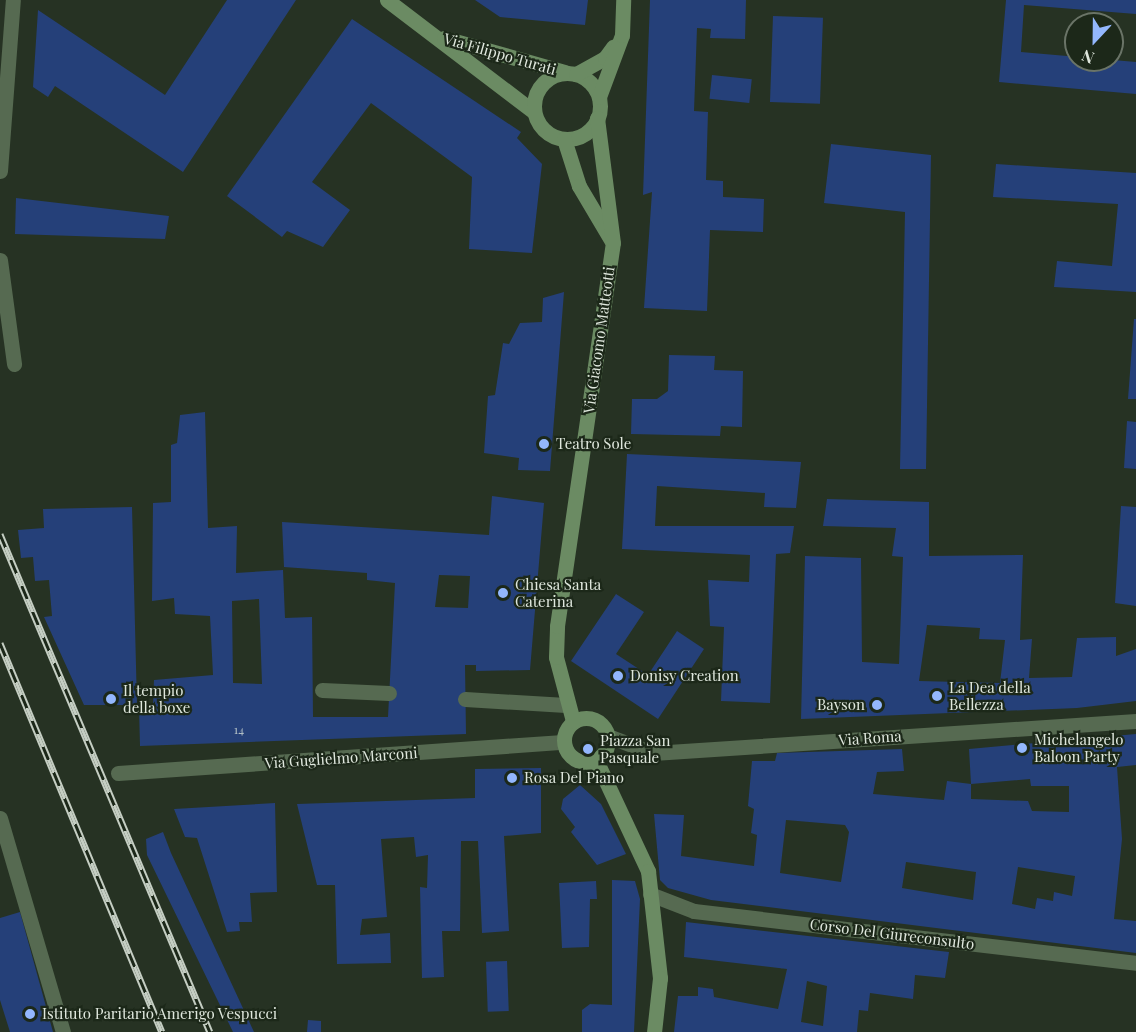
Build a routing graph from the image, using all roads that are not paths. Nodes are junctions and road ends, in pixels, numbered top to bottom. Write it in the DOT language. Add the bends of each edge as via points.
graph roads {
  1 [pos="13,0"];
  2 [pos="387,0"];
  3 [pos="623,0"];
  4 [pos="435,35"];
  5 [pos="622,35"];
  6 [pos="570,73"];
  7 [pos="599,97"];
  8 [pos="534,112"];
  9 [pos="597,118"];
  10 [pos="564,139"];
  11 [pos="0,171"];
  12 [pos="613,243"];
  13 [pos="0,260"];
  14 [pos="14,364"];
  15 [pos="322,690"];
  16 [pos="389,693"];
  17 [pos="465,699"];
  18 [pos="566,705"];
  19 [pos="1136,720"];
  20 [pos="573,722"];
  21 [pos="608,736"];
  22 [pos="563,742"];
  23 [pos="596,760"];
  24 [pos="118,773"];
  25 [pos="0,818"];
  26 [pos="650,894"];
  27 [pos="1136,963"];
  28 [pos="63,1032"];
  29 [pos="654,1032"];
  1 -- 11 [label="street"];
  2 -- 4 [label="street, Via Filippo Turati"];
  3 -- 5 [label="street"];
  4 -- 6 [label="street, Via Filippo Turati"];
  4 -- 8 [label="street, Via Filippo Turati"];
  5 -- 6 [label="street" via="605,58"];
  5 -- 7 [label="street"];
  6 -- 7 [label="street"];
  6 -- 8 [label="street" via="544,81"];
  7 -- 9 [label="street"];
  8 -- 10 [label="street" via="544,130"];
  9 -- 10 [label="street" via="584,134"];
  9 -- 12 [label="street, Via Giacomo Matteotti"];
  10 -- 12 [label="street" via="579,186"];
  12 -- 18 [label="street, Via Giacomo Matteotti" via="557,626 556,657"];
  13 -- 14 [label="street"];
  15 -- 16 [label="street"];
  17 -- 18 [label="street"];
  18 -- 20 [label="street, Via Giacomo Matteotti"];
  19 -- 21 [label="street, Via Roma" via="654,753"];
  20 -- 21 [label="street" via="595,719"];
  20 -- 22 [label="street"];
  21 -- 23 [label="street" via="606,750"];
  22 -- 23 [label="street" via="576,760"];
  22 -- 24 [label="street, Via Guglielmo Marconi"];
  23 -- 26 [label="street" via="648,871"];
  25 -- 28 [label="street"];
  26 -- 27 [label="street, Corso Del Giureconsulto" via="694,910"];
  26 -- 29 [label="street" via="660,978"];
}
